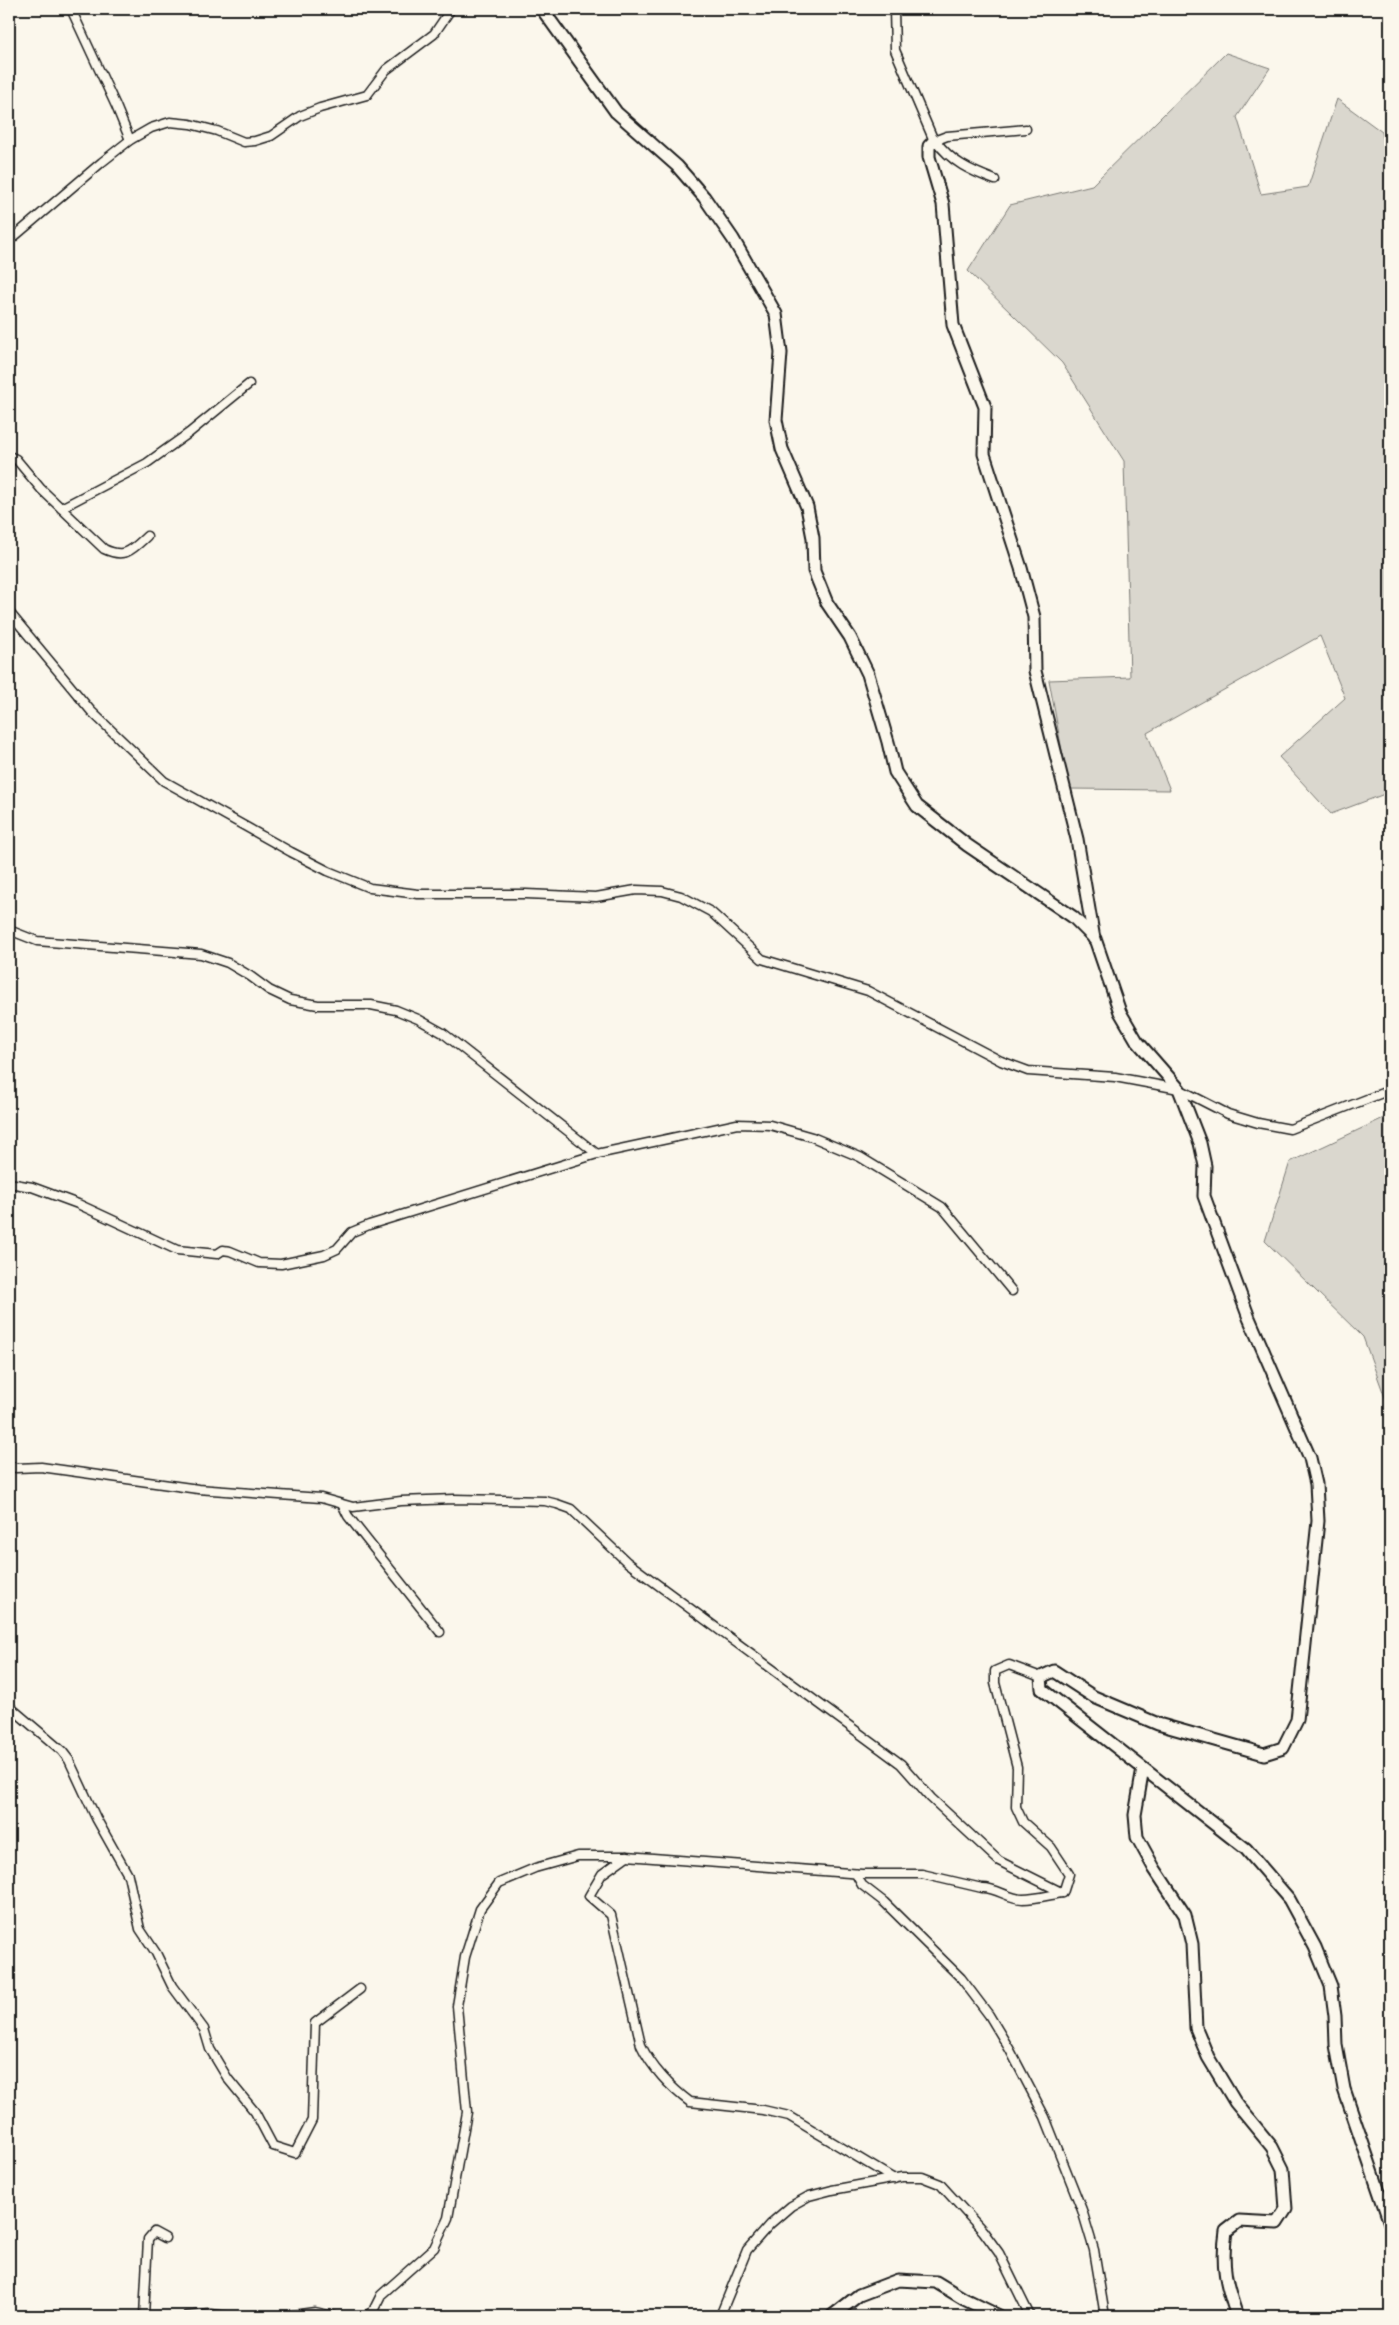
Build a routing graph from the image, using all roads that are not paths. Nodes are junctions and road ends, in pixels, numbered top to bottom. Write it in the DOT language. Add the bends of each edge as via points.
graph roads {
  1 [pos="71,9"];
  2 [pos="451,9"];
  3 [pos="542,9"];
  4 [pos="894,9"];
  5 [pos="1026,129"];
  6 [pos="130,140"];
  7 [pos="935,141"];
  8 [pos="995,180"];
  9 [pos="9,242"];
  10 [pos="249,384"];
  11 [pos="9,456"];
  12 [pos="60,508"];
  13 [pos="147,536"];
  14 [pos="9,612"];
  15 [pos="9,930"];
  16 [pos="1095,939"];
  17 [pos="1179,1089"];
  18 [pos="1390,1090"];
  19 [pos="597,1154"];
  20 [pos="9,1183"];
  21 [pos="1012,1291"];
  22 [pos="9,1465"];
  23 [pos="343,1506"];
  24 [pos="440,1632"];
  25 [pos="1041,1677"];
  26 [pos="9,1706"];
  27 [pos="1143,1769"];
  28 [pos="627,1856"];
  29 [pos="856,1874"];
  30 [pos="1064,1893"];
  31 [pos="360,1989"];
  32 [pos="894,2179"];
  33 [pos="1390,2223"];
  34 [pos="165,2238"];
  35 [pos="144,2316"];
  36 [pos="187,2316"];
  37 [pos="226,2316"];
  38 [pos="286,2316"];
  39 [pos="333,2316"];
  40 [pos="366,2316"];
  41 [pos="720,2316"];
  42 [pos="832,2316"];
  43 [pos="999,2316"];
  44 [pos="1030,2316"];
  45 [pos="1105,2316"];
  46 [pos="1237,2316"];
  1 -- 6 [label="street"];
  2 -- 6 [label="street" via="434,34 386,70 366,95 300,116 271,136 244,142 190,124 170,122"];
  3 -- 16 [label="street" via="616,112 677,166 704,196 776,314 781,353 776,420 782,449 807,506 813,538 814,571 868,674 895,772 917,806 966,844 1072,916"];
  4 -- 7 [label="street" via="896,50"];
  5 -- 7 [label="street" via="947,136"];
  6 -- 9 [label="street"];
  7 -- 8 [label="street" via="964,168"];
  7 -- 16 [label="street" via="929,146 929,157 943,204 953,325 985,407 984,454 1022,568 1034,617 1035,671 1077,839"];
  10 -- 12 [label="street" via="147,463"];
  11 -- 12 [label="street" via="16,459"];
  12 -- 13 [label="street" via="104,549 114,554 124,554"];
  14 -- 17 [label="street" via="91,711 164,781 350,881 370,888 418,894 596,897 636,890 662,891 681,896 711,912 762,959 868,991 1001,1061 1028,1071 1115,1077"];
  15 -- 19 [label="street" via="37,941 201,954 228,963 290,1000 318,1005 371,1005 396,1010 443,1033"];
  16 -- 17 [label="street" via="1120,1012 1137,1041"];
  17 -- 18 [label="street" via="1228,1114 1290,1129"];
  17 -- 25 [label="street" via="1200,1143 1204,1196 1249,1318 1310,1458 1316,1484 1318,1521 1297,1720 1283,1748 1264,1754 1158,1724 1094,1697 1054,1671"];
  19 -- 20 [label="street" via="369,1226 352,1232 337,1249 324,1255 281,1264 259,1263 223,1250 216,1254 177,1250 78,1204 32,1187"];
  19 -- 21 [label="street" via="737,1124 770,1125 812,1136 860,1157 942,1207"];
  22 -- 23 [label="street" via="198,1489 321,1498"];
  23 -- 24 [label="street"];
  23 -- 30 [label="street" via="454,1498 545,1501 571,1510 627,1562 901,1764 931,1798 999,1861"];
  25 -- 27 [label="street" via="1042,1689 1050,1697 1071,1710"];
  25 -- 30 [label="street" via="1009,1665 995,1672 995,1683 1017,1767 1016,1807 1024,1822 1051,1847 1069,1874"];
  26 -- 31 [label="street" via="62,1751 68,1760 128,1874 140,1929 156,1952 172,1986 204,2030 210,2049 228,2079 255,2112 273,2146 295,2153 312,2120 315,2023"];
  27 -- 33 [label="street" via="1246,1849 1289,1899 1316,1948 1331,1986 1344,2089"];
  27 -- 46 [label="street" via="1134,1815 1137,1837 1185,1915 1192,1944 1196,2028 1208,2057 1235,2102 1272,2147 1282,2169 1286,2209 1277,2223 1239,2221 1226,2231 1222,2257"];
  28 -- 29 [label="street"];
  28 -- 32 [label="street" via="602,1874 589,1896 611,1915 646,2056 690,2102 788,2116"];
  28 -- 40 [label="street" via="578,1856 535,1868 499,1883 480,1909 465,1957 457,2006 467,2112 448,2218 434,2248 381,2295 373,2311"];
  29 -- 30 [label="street" via="922,1874 991,1888 1004,1895 1024,1899"];
  29 -- 45 [label="street" via="862,1885 884,1902 961,1978 1010,2050 1045,2118 1082,2210 1094,2250"];
  32 -- 41 [label="street" via="808,2196 781,2213 747,2250"];
  32 -- 44 [label="street" via="922,2177 940,2184 958,2202 999,2253"];
  34 -- 35 [label="street" via="154,2232 148,2239"];
  36 -- 37 [label="street"];
  38 -- 39 [label="street" via="315,2312"];
  42 -- 43 [label="street" via="859,2295 898,2280 936,2282"];
}
